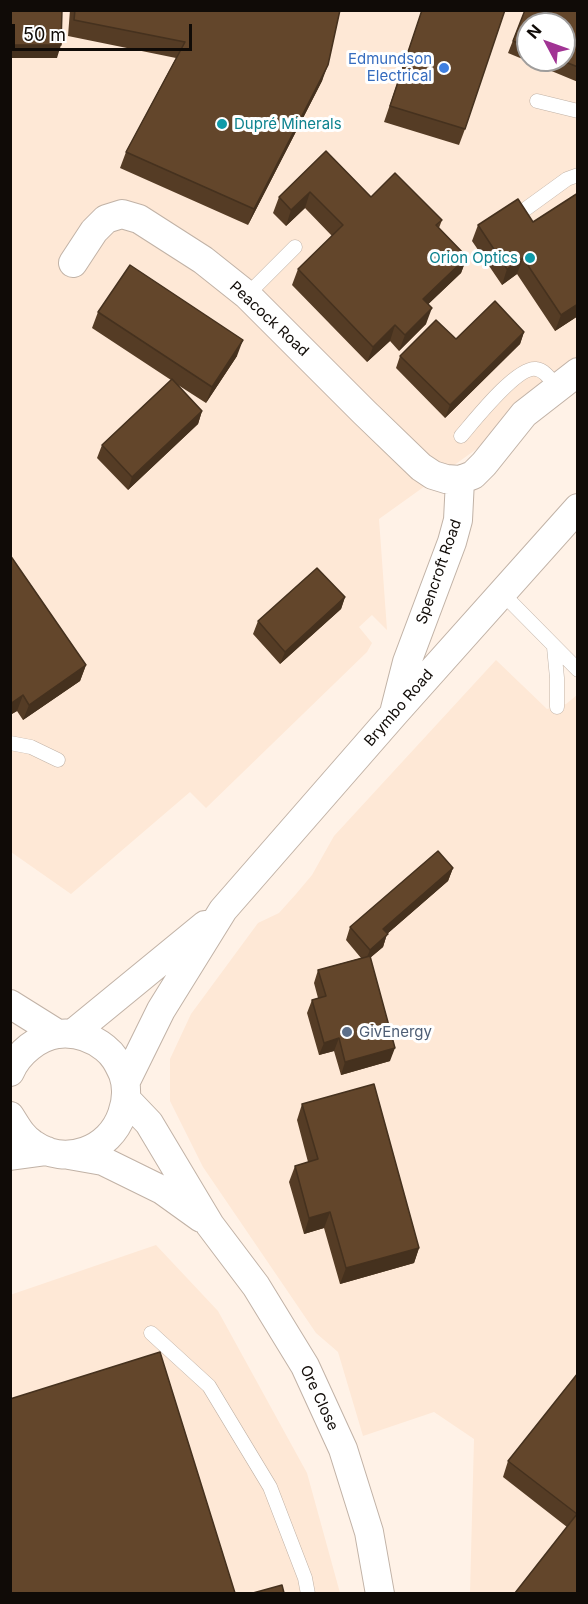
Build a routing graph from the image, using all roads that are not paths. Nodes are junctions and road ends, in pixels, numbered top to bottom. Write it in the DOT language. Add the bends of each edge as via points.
graph roads {
  1 [pos="537,101"];
  2 [pos="578,111"];
  3 [pos="578,175"];
  4 [pos="527,208"];
  5 [pos="295,247"];
  6 [pos="73,263"];
  7 [pos="248,295"];
  8 [pos="567,379"];
  9 [pos="460,436"];
  10 [pos="460,480"];
  11 [pos="578,508"];
  12 [pos="501,592"];
  13 [pos="554,647"];
  14 [pos="578,670"];
  15 [pos="557,707"];
  16 [pos="394,714"];
  17 [pos="10,743"];
  18 [pos="58,760"];
  19 [pos="223,910"];
  20 [pos="10,1004"];
  21 [pos="65,1034"];
  22 [pos="10,1072"];
  23 [pos="126,1091"];
  24 [pos="10,1116"];
  25 [pos="56,1153"];
  26 [pos="10,1156"];
  27 [pos="210,1225"];
  28 [pos="151,1334"];
  29 [pos="309,1593"];
  30 [pos="380,1593"];
  1 -- 2 [label="lane"];
  3 -- 4 [label="lane" via="567,178"];
  5 -- 7 [label="lane"];
  6 -- 7 [label="street, Peacock Road" via="94,231 106,219 122,214 140,219 169,237"];
  7 -- 10 [label="street, Peacock Road" via="421,467 440,477"];
  8 -- 9 [label="lane" via="534,368 524,371"];
  8 -- 10 [label="street" via="524,414 473,475"];
  10 -- 16 [label="street, Spencroft Road" via="458,520 452,542 407,662"];
  11 -- 12 [label="street, Brymbo Road"];
  12 -- 13 [label="lane"];
  12 -- 16 [label="street, Brymbo Road"];
  13 -- 14 [label="lane"];
  13 -- 15 [label="lane"];
  16 -- 19 [label="street, Brymbo Road"];
  17 -- 18 [label="lane" via="31,747"];
  19 -- 21 [label="street, Brymbo Road"];
  19 -- 23 [label="street, Brymbo Road" via="161,1010"];
  20 -- 21 [label="street, Ore Close"];
  21 -- 22 [label="street, Brymbo Road" via="42,1039 23,1052"];
  21 -- 23 [label="street, Ore Close" via="96,1041 110,1052 117,1060"];
  23 -- 25 [label="street, Brymbo Road" via="118,1126 104,1142 83,1152"];
  23 -- 27 [label="street, Ore Close"];
  24 -- 25 [label="street" via="19,1132 33,1144"];
  25 -- 26 [label="street"];
  25 -- 27 [label="street, Ore Close" via="103,1161 162,1190"];
  27 -- 30 [label="street, Ore Close" via="256,1286 305,1366 343,1449 369,1532"];
  28 -- 29 [label="lane" via="209,1386 270,1487"];
}
